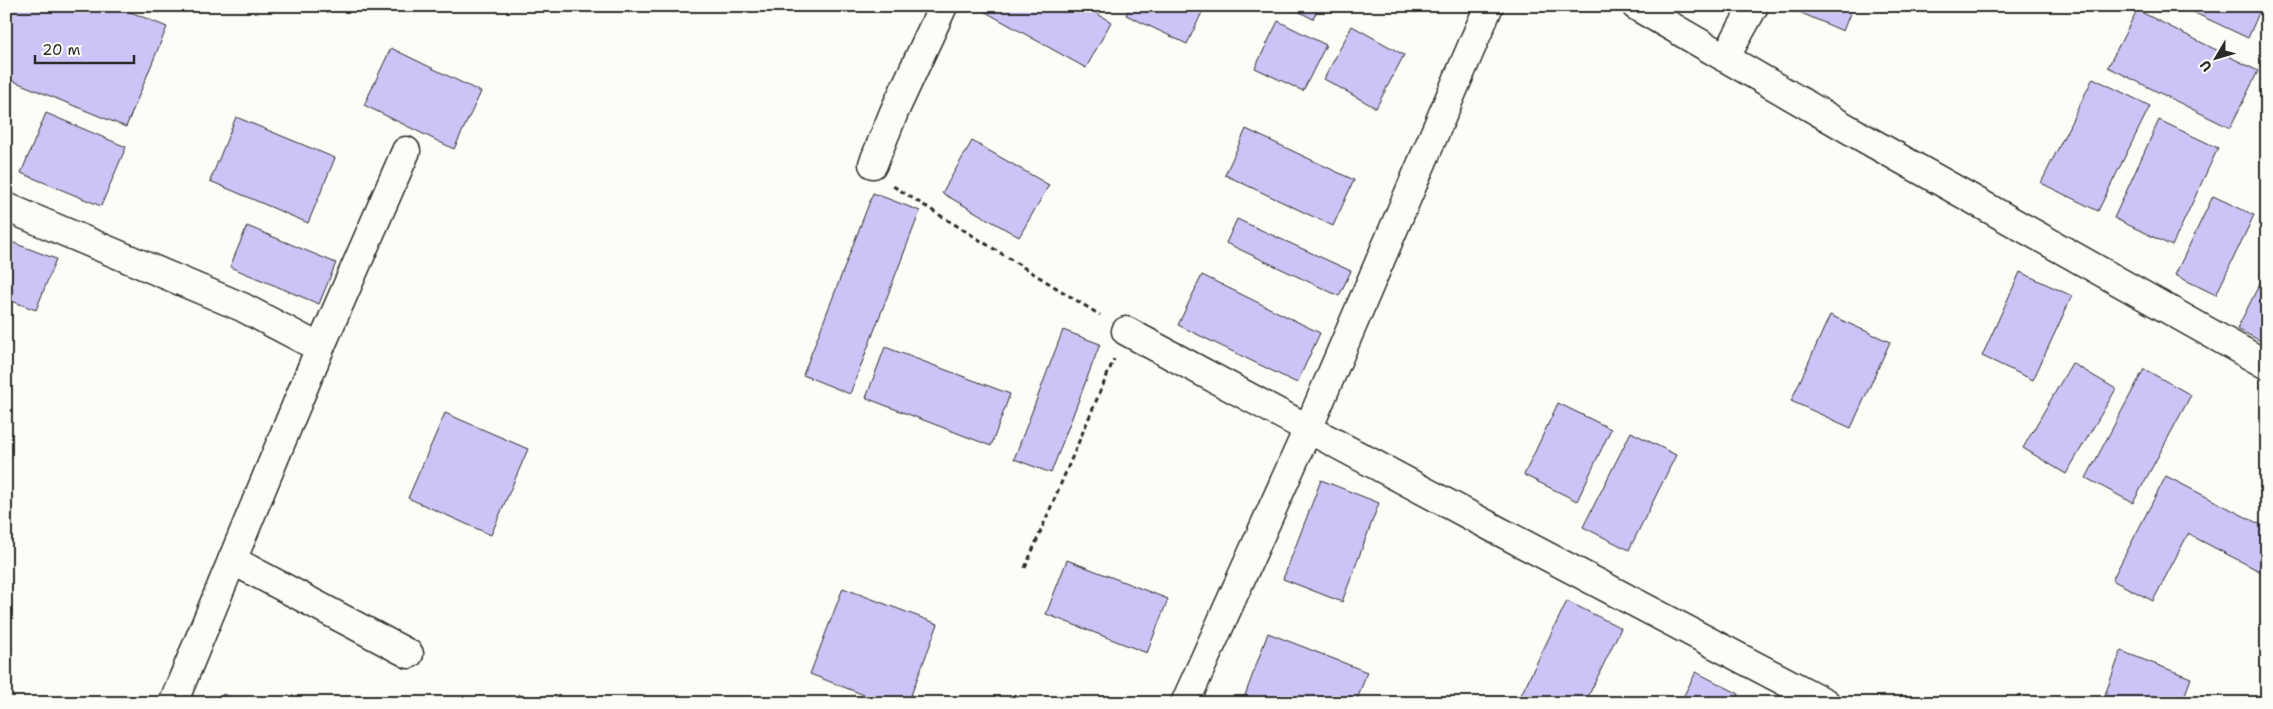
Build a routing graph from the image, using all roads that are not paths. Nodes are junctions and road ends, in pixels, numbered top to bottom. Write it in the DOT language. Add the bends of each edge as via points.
graph roads {
  1 [pos="942,6"];
  2 [pos="1489,6"];
  3 [pos="1636,6"];
  4 [pos="1754,6"];
  5 [pos="1726,58"];
  6 [pos="406,151"];
  7 [pos="873,164"];
  8 [pos="6,207"];
  9 [pos="1126,331"];
  10 [pos="320,348"];
  11 [pos="2267,365"];
  12 [pos="1308,430"];
  13 [pos="232,560"];
  14 [pos="409,654"];
  15 [pos="174,703"];
  16 [pos="1184,703"];
  17 [pos="1826,703"];
  1 -- 7 [label="street"];
  2 -- 12 [label="street"];
  3 -- 5 [label="street"];
  4 -- 5 [label="street"];
  5 -- 11 [label="street"];
  6 -- 10 [label="street"];
  8 -- 10 [label="street" via="242,307"];
  9 -- 12 [label="street"];
  10 -- 13 [label="street"];
  12 -- 16 [label="street"];
  12 -- 17 [label="street"];
  13 -- 14 [label="street"];
  13 -- 15 [label="street"];
}
